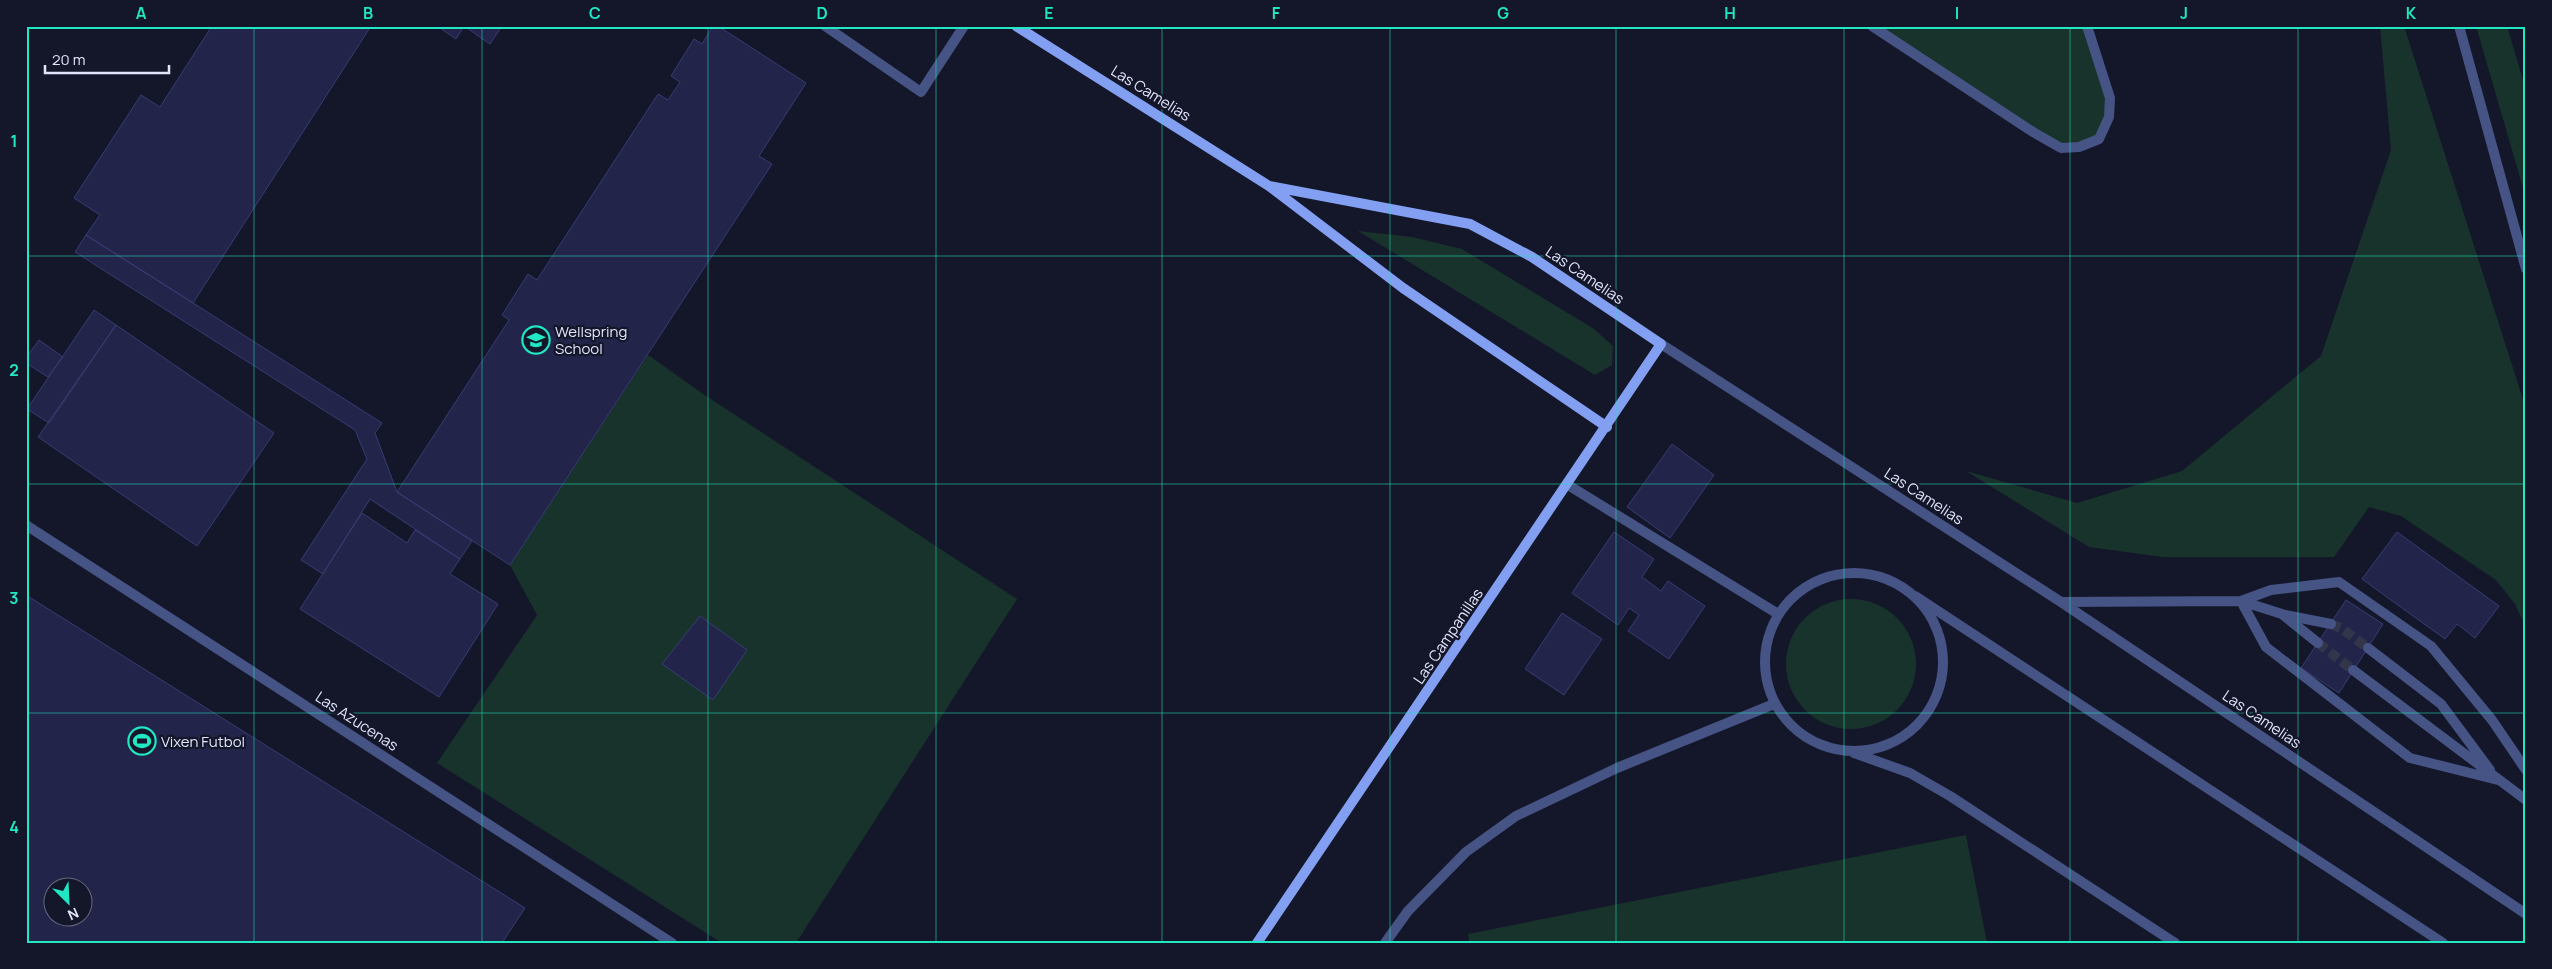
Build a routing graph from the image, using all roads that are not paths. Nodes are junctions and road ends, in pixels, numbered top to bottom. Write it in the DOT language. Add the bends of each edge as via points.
graph roads {
  1 [pos="825,26"];
  2 [pos="964,26"];
  3 [pos="1016,26"];
  4 [pos="1872,26"];
  5 [pos="2087,26"];
  6 [pos="2459,26"];
  7 [pos="1269,186"];
  8 [pos="2526,269"];
  9 [pos="1661,344"];
  10 [pos="1607,427"];
  11 [pos="1568,485"];
  12 [pos="26,525"];
  13 [pos="1915,596"];
  14 [pos="2240,601"];
  15 [pos="2061,602"];
  16 [pos="1778,614"];
  17 [pos="2282,614"];
  18 [pos="2331,624"];
  19 [pos="2318,643"];
  20 [pos="2368,648"];
  21 [pos="2353,670"];
  22 [pos="1774,704"];
  23 [pos="1850,752"];
  24 [pos="2526,770"];
  25 [pos="2498,780"];
  26 [pos="2526,800"];
  27 [pos="2526,914"];
  28 [pos="672,943"];
  29 [pos="1257,943"];
  30 [pos="1385,943"];
  31 [pos="2175,943"];
  32 [pos="2443,943"];
  1 -- 2 [label="street" via="921,92"];
  3 -- 7 [label="street, Las Camelias"];
  4 -- 5 [label="street" via="2061,148 2079,147 2098,139 2109,117 2110,98"];
  6 -- 8 [label="street"];
  7 -- 9 [label="street, Las Camelias" via="1470,224 1532,258"];
  7 -- 10 [label="street, Las Camelias" via="1403,288"];
  9 -- 10 [label="street, Las Campanillas"];
  9 -- 15 [label="street, Las Camelias"];
  10 -- 11 [label="street, Las Campanillas"];
  11 -- 16 [label="street"];
  11 -- 29 [label="street, Las Campanillas"];
  12 -- 28 [label="street, Las Azucenas"];
  13 -- 16 [label="street" via="1889,579 1858,573 1827,577 1799,591"];
  13 -- 23 [label="street" via="1934,621 1944,650 1942,681 1930,710 1909,733 1882,748"];
  13 -- 32 [label="street"];
  14 -- 15 [label="street"];
  14 -- 17 [label="street"];
  14 -- 24 [label="street" via="2271,590 2339,582 2431,646 2492,720"];
  14 -- 25 [label="street" via="2266,648 2410,758"];
  15 -- 27 [label="street, Las Camelias"];
  16 -- 22 [label="street" via="1766,644 1765,674"];
  17 -- 18 [label="street"];
  17 -- 19 [label="street"];
  20 -- 25 [label="street" via="2441,704"];
  21 -- 25 [label="street"];
  22 -- 23 [label="street" via="1794,729 1820,745"];
  22 -- 30 [label="street" via="1617,768 1516,816 1466,852 1408,911"];
  23 -- 31 [label="street" via="1910,773 1950,796"];
  25 -- 26 [label="street"];
}
